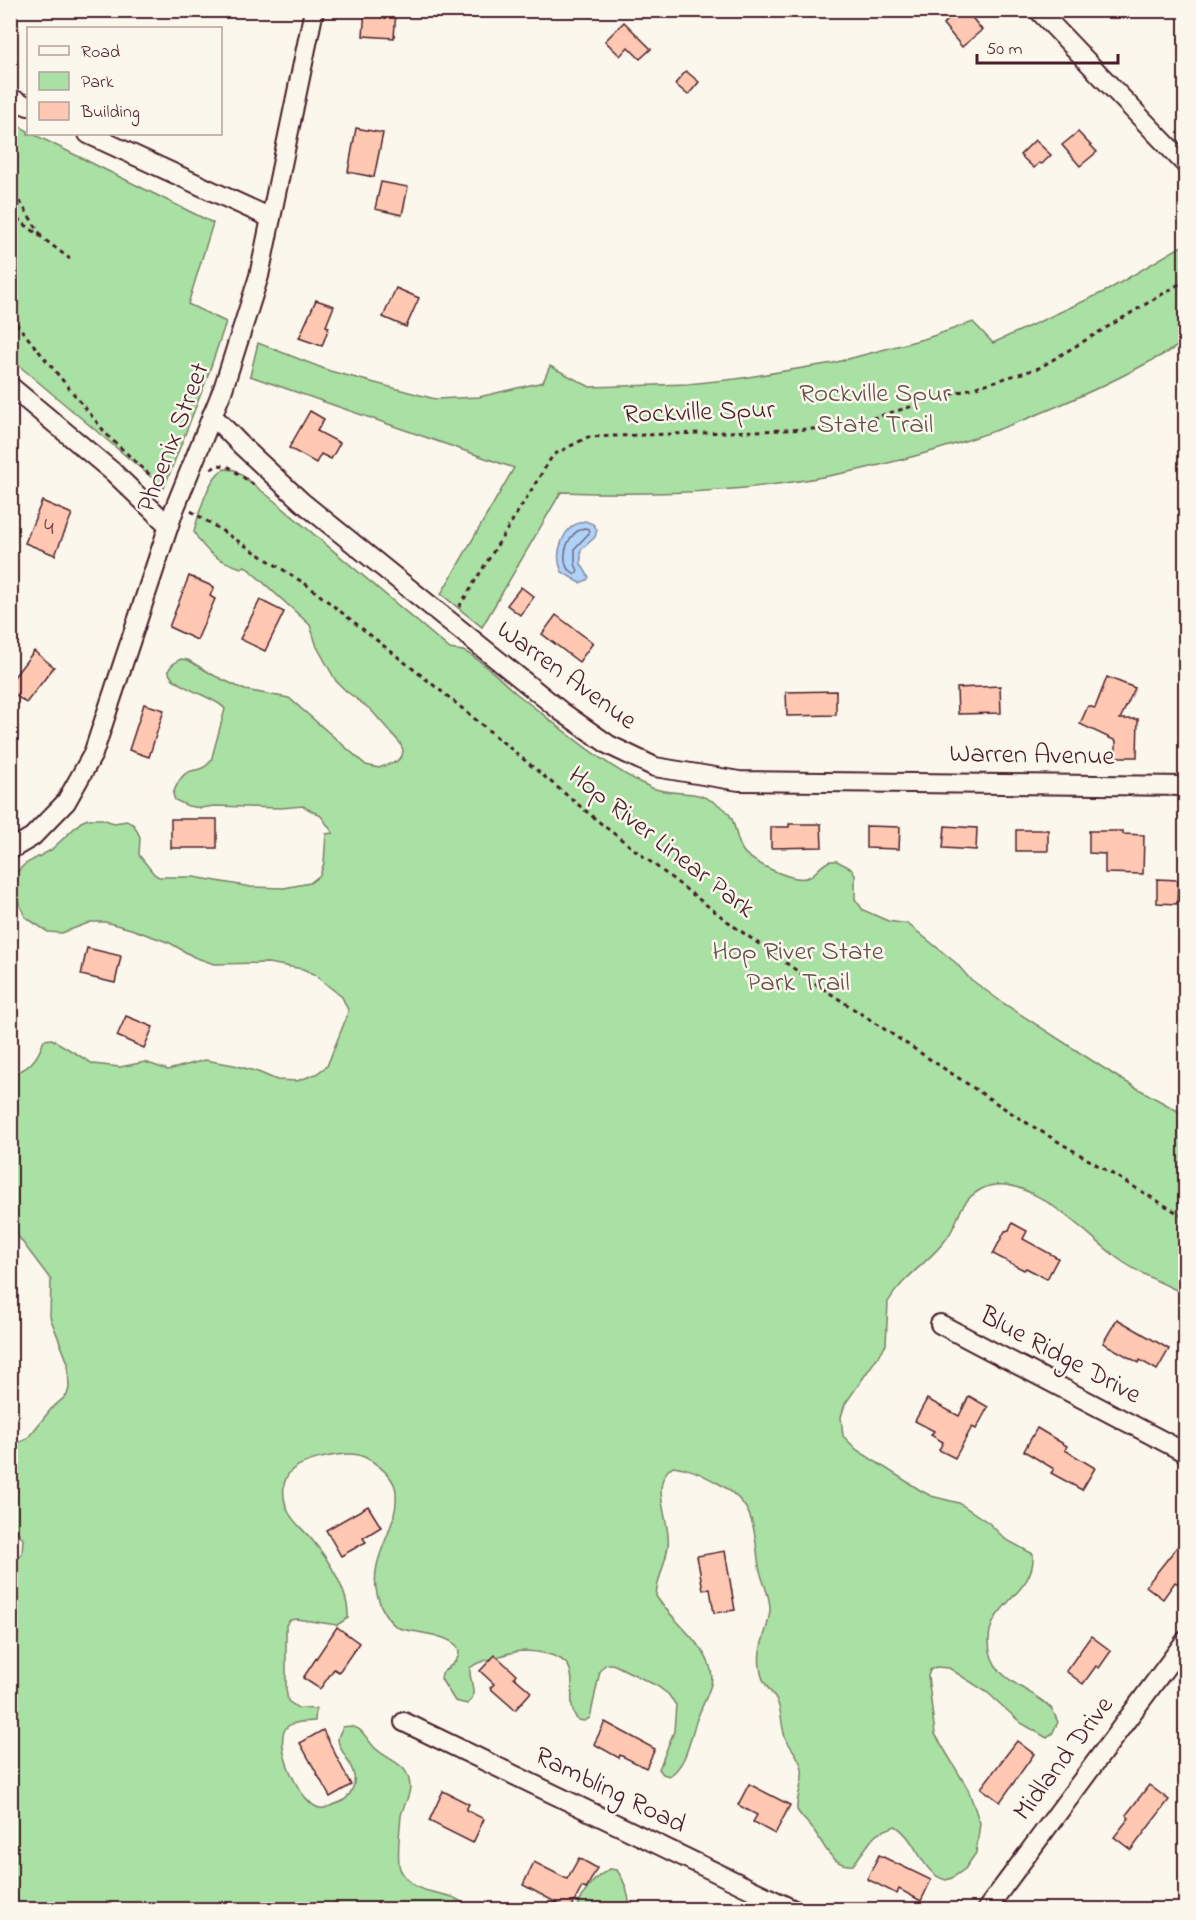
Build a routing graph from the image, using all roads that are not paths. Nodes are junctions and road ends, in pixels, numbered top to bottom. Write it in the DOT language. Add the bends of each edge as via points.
graph roads {
  1 [pos="314,10"];
  2 [pos="1038,10"];
  3 [pos="10,98"];
  4 [pos="27,106"];
  5 [pos="90,135"];
  6 [pos="1185,165"];
  7 [pos="271,218"];
  8 [pos="10,386"];
  9 [pos="213,415"];
  10 [pos="169,526"];
  11 [pos="1185,786"];
  12 [pos="10,850"];
  13 [pos="940,1324"];
  14 [pos="1185,1453"];
  15 [pos="1185,1640"];
  16 [pos="404,1722"];
  17 [pos="794,1910"];
  18 [pos="986,1910"];
  1 -- 7 [label="street, Phoenix Street"];
  2 -- 6 [label="street"];
  3 -- 4 [label="street"];
  5 -- 7 [label="street"];
  7 -- 9 [label="street, Phoenix Street" via="259,276"];
  8 -- 10 [label="street" via="113,472"];
  9 -- 10 [label="street, Phoenix Street"];
  9 -- 11 [label="street, Warren Avenue" via="302,502 562,712 609,745 655,767 739,781"];
  10 -- 12 [label="street, Phoenix Street" via="93,754 66,802 32,837"];
  13 -- 14 [label="street, Blue Ridge Drive"];
  15 -- 18 [label="street, Midland Drive"];
  16 -- 17 [label="street, Rambling Road"];
}
